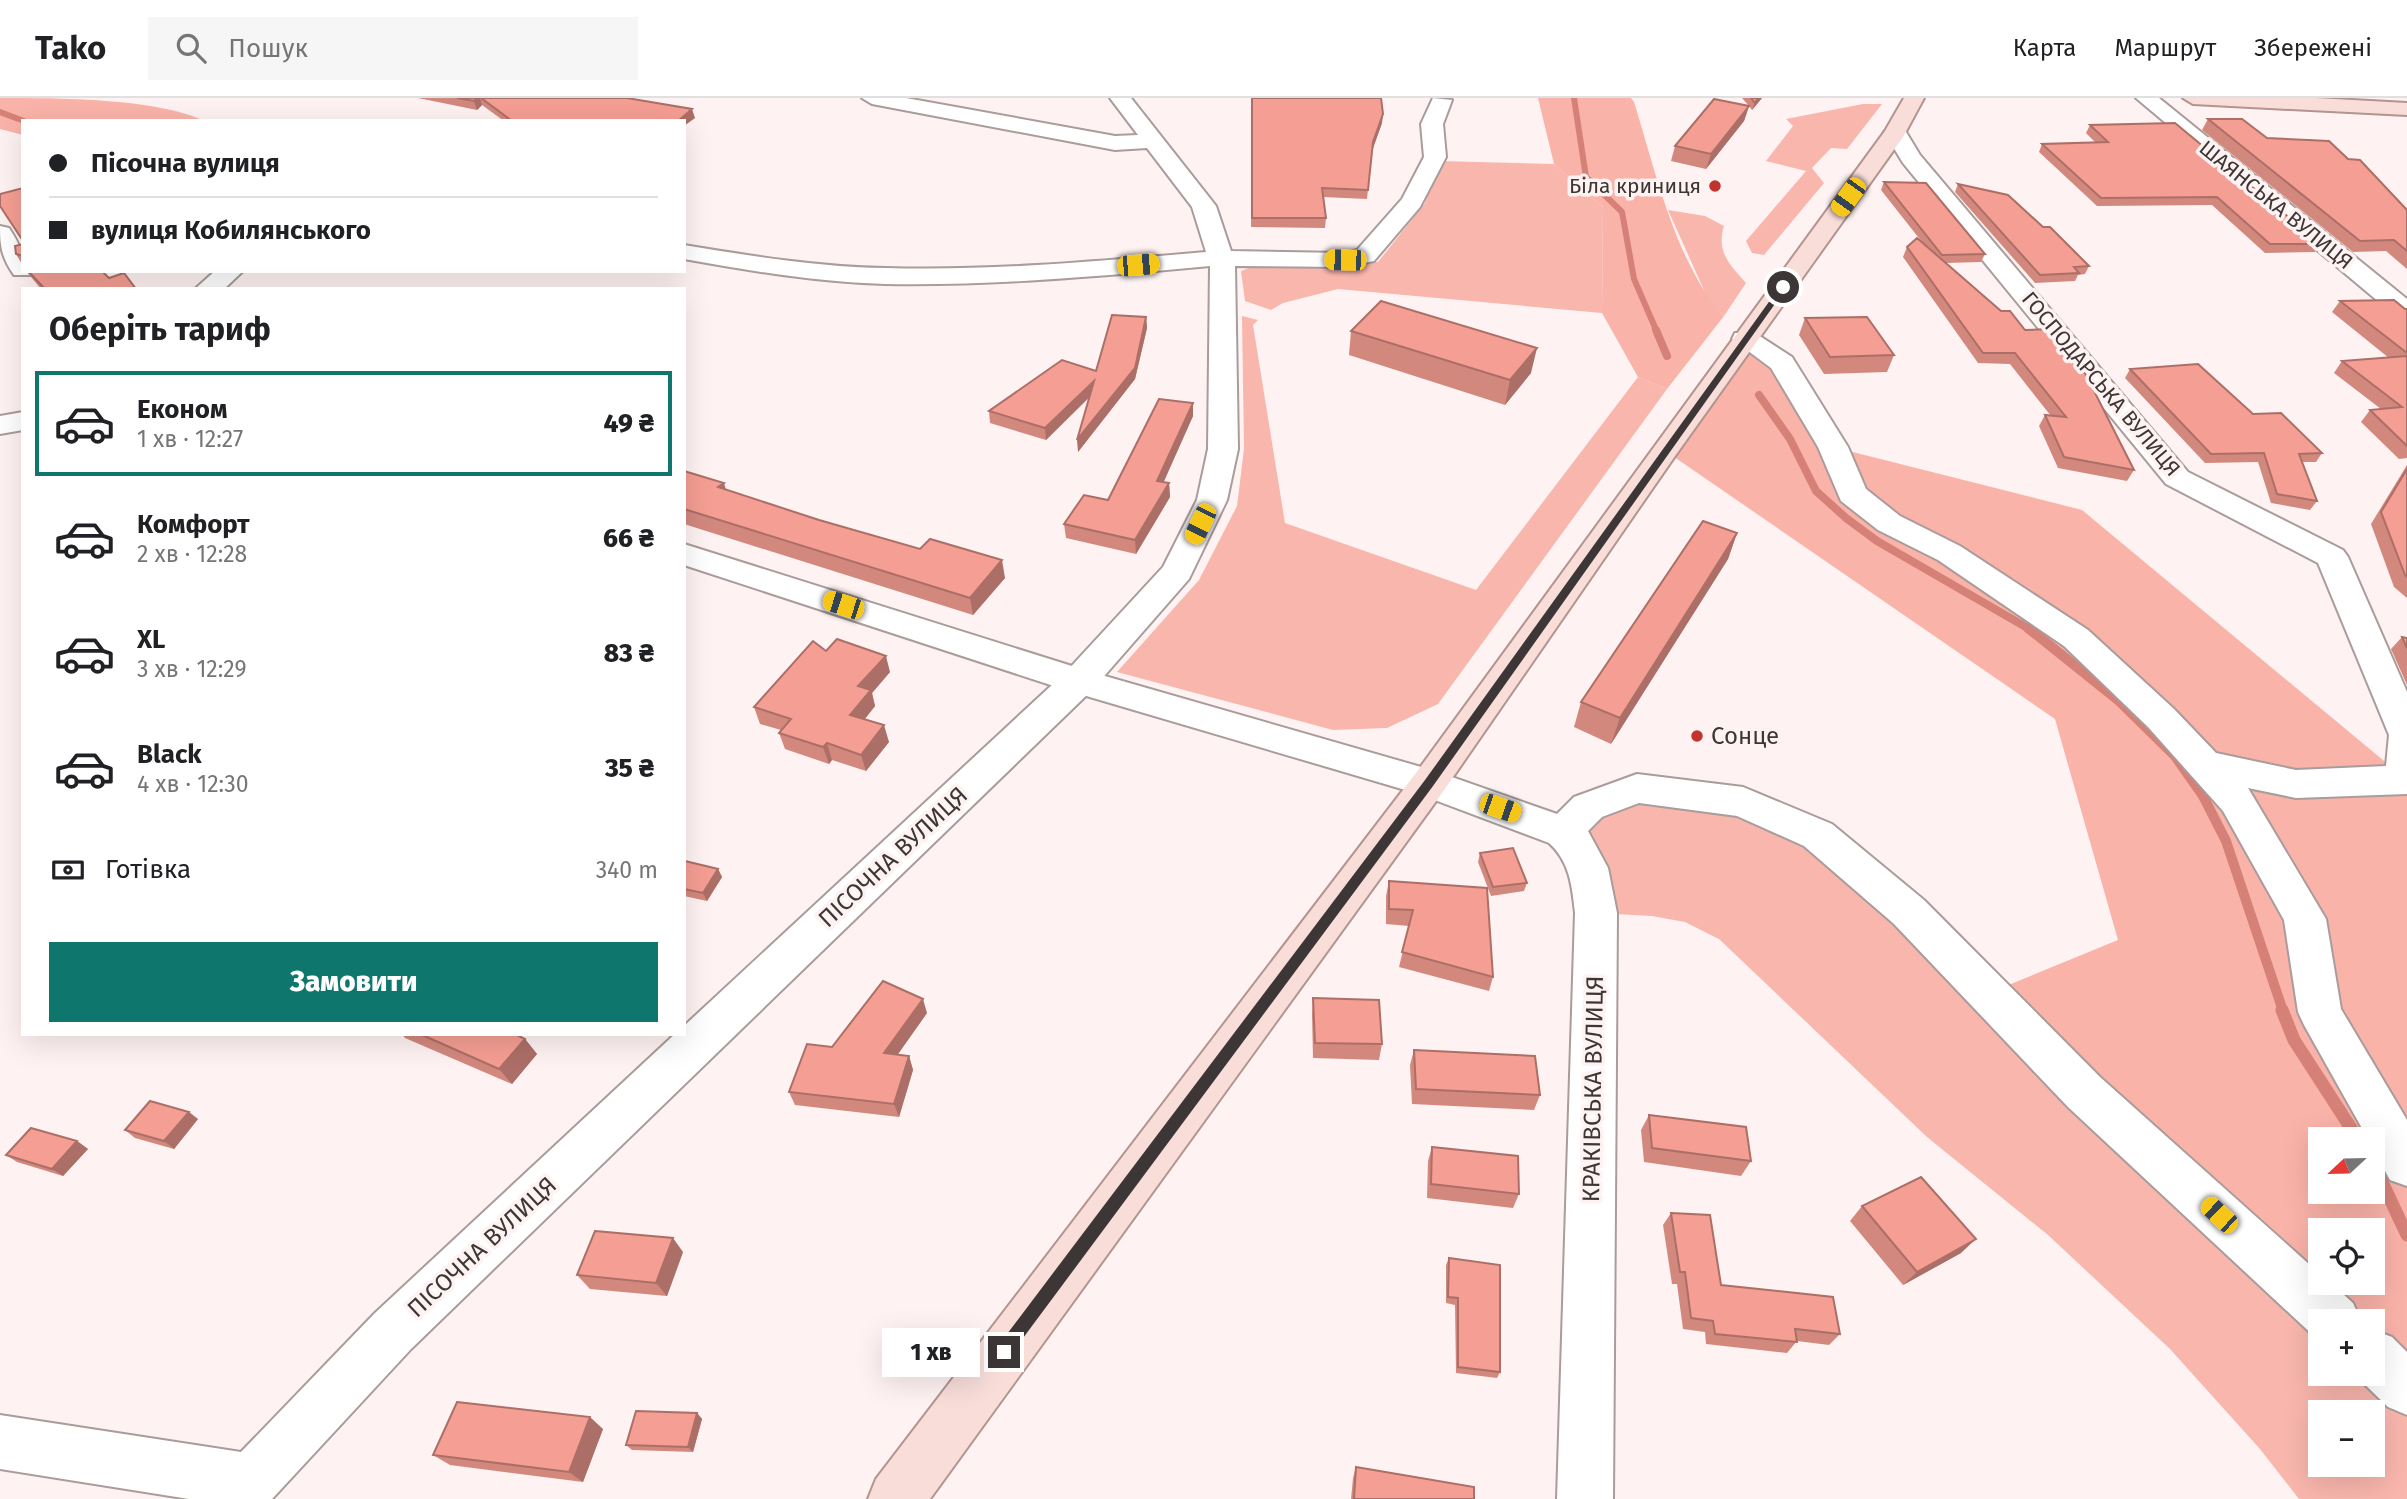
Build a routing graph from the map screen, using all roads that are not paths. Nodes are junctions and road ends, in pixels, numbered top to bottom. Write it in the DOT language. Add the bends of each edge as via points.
graph roads {
  1 [pos="872,98"];
  2 [pos="1120,98"];
  3 [pos="1914,98"];
  4 [pos="2146,98"];
  5 [pos="2193,98"];
  6 [pos="1442,100"];
  7 [pos="2407,109"];
  8 [pos="1895,132"];
  9 [pos="1153,141"];
  10 [pos="0,233"];
  11 [pos="686,252"];
  12 [pos="1221,258"];
  13 [pos="21,267"];
  14 [pos="228,273"];
  15 [pos="211,287"];
  16 [pos="2407,312"];
  17 [pos="1745,340"];
  18 [pos="21,421"];
  19 [pos="0,425"];
  20 [pos="686,555"];
  21 [pos="1079,681"];
  22 [pos="2204,765"];
  23 [pos="2405,780"];
  24 [pos="1429,783"];
  25 [pos="1563,832"];
  26 [pos="2407,1164"];
  27 [pos="2322,1309"];
  28 [pos="2385,1367"];
  29 [pos="2407,1388"];
  30 [pos="0,1442"];
  31 [pos="244,1490"];
  32 [pos="896,1499"];
  33 [pos="1585,1499"];
  1 -- 9 [label="street" via="1115,142"];
  2 -- 9 [label="street, ПІСОЧНА ВУЛИЦЯ"];
  3 -- 8 [label="main road"];
  4 -- 16 [label="street, ШАЯНСЬКА ВУЛИЦЯ"];
  5 -- 7 [label="main road"];
  6 -- 12 [label="street" via="1432,124 1435,157 1412,202 1365,256 1345,260"];
  8 -- 17 [label="main road"];
  8 -- 23 [label="street, ГОСПОДАРСЬКА ВУЛИЦЯ" via="1911,158 2177,478 2332,557 2407,735"];
  9 -- 12 [label="street, ПІСОЧНА ВУЛИЦЯ" via="1204,206"];
  10 -- 13 [label="street"];
  11 -- 12 [label="street" via="792,270 947,276"];
  12 -- 21 [label="street, ПІСОЧНА ВУЛИЦЯ" via="1226,368 1223,449 1212,500 1177,572"];
  14 -- 15 [label="street"];
  17 -- 22 [label="street" via="1782,363 1833,447 1852,494 1889,523 1949,553 2076,638"];
  17 -- 24 [label="main road"];
  18 -- 19 [label="street"];
  20 -- 21 [label="street"];
  21 -- 24 [label="street"];
  21 -- 31 [label="street, ПІСОЧНА ВУЛИЦЯ" via="393,1331"];
  22 -- 23 [label="street" via="2296,784"];
  22 -- 26 [label="street" via="2237,801 2305,919 2320,1012"];
  24 -- 25 [label="street"];
  24 -- 32 [label="main road"];
  25 -- 27 [label="street" via="1588,807 1637,788 1743,802 1818,835 1909,912 2084,1092"];
  25 -- 33 [label="street, КРАКІВСЬКА ВУЛИЦЯ" via="1590,867 1596,913"];
  28 -- 29 [label="street"];
  30 -- 31 [label="street"];
}
